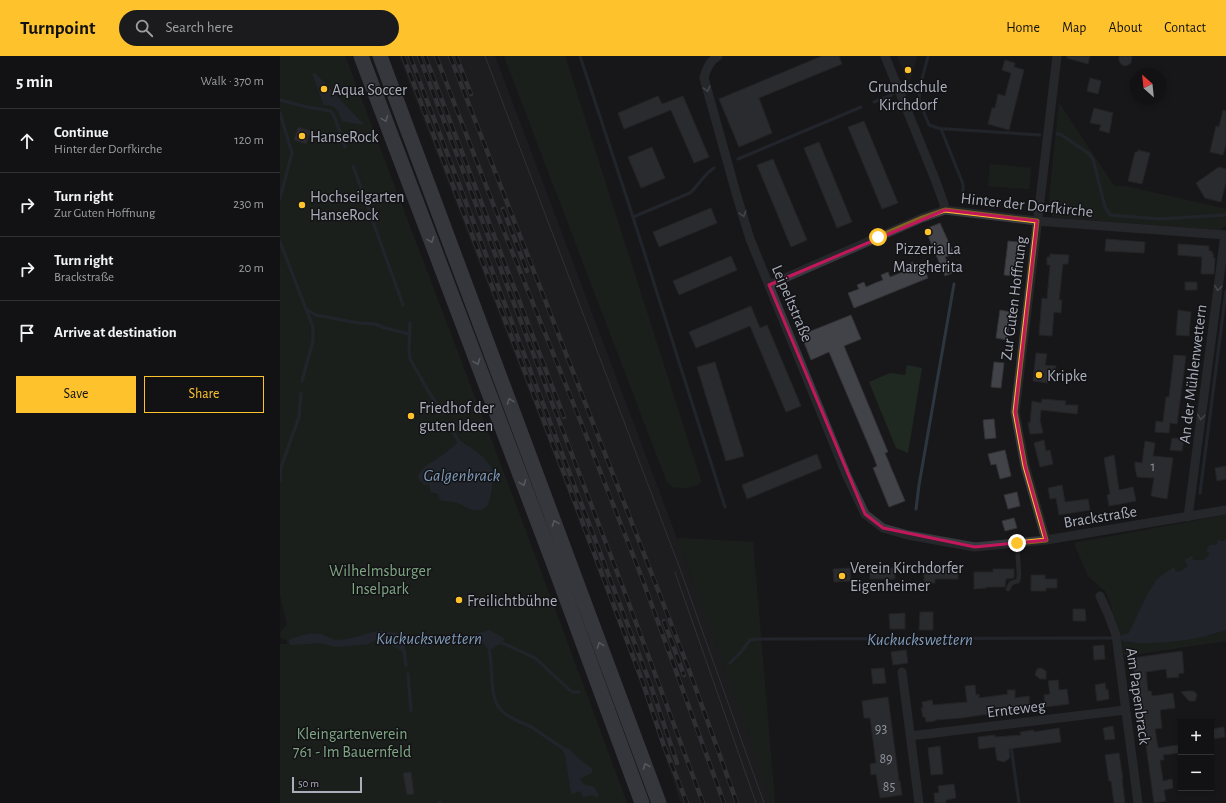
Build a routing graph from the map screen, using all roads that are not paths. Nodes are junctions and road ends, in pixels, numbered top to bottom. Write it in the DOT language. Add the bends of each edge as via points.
graph roads {
  1 [pos="361,56"];
  2 [pos="380,56"];
  3 [pos="718,56"];
  4 [pos="885,56"];
  5 [pos="1057,56"];
  6 [pos="945,210"];
  7 [pos="1037,221"];
  8 [pos="1225,235"];
  9 [pos="769,285"];
  10 [pos="1226,510"];
  11 [pos="1188,517"];
  12 [pos="908,534"];
  13 [pos="1046,540"];
  14 [pos="1017,543"];
  15 [pos="1008,589"];
  16 [pos="1100,596"];
  17 [pos="902,672"];
  18 [pos="1125,710"];
  19 [pos="910,736"];
  20 [pos="642,803"];
  21 [pos="659,803"];
  22 [pos="919,803"];
  23 [pos="1138,803"];
  1 -- 20 [label="highway, one-way"];
  21 -- 2 [label="highway, one-way"];
  3 -- 9 [label="street, Leipeltstraße, one-way" via="707,67 704,78 706,88 750,239"];
  4 -- 6 [label="street" via="938,186"];
  5 -- 7 [label="street, Zur Guten Hoffnung"];
  6 -- 7 [label="street, Hinter der Dorfkirche"];
  6 -- 9 [label="street, Hinter der Dorfkirche"];
  7 -- 8 [label="street, Hinter der Dorfkirche"];
  7 -- 13 [label="street, Zur Guten Hoffnung" via="1015,412 1025,466"];
  8 -- 11 [label="street, An der Mühlenwettern, one-way"];
  9 -- 12 [label="street, Leipeltstraße" via="865,514 883,528"];
  10 -- 11 [label="street, Brackstraße"];
  11 -- 13 [label="street, Brackstraße"];
  12 -- 14 [label="street, Brackstraße" via="975,547"];
  13 -- 14 [label="street, Brackstraße"];
  14 -- 15 [label="lane" via="1018,581 1010,583"];
  16 -- 18 [label="street, Am Papenbrack" via="1116,638"];
  17 -- 19 [label="street"];
  18 -- 19 [label="street, Ernteweg"];
  18 -- 23 [label="street, Am Papenbrack"];
  19 -- 22 [label="street"];
}
